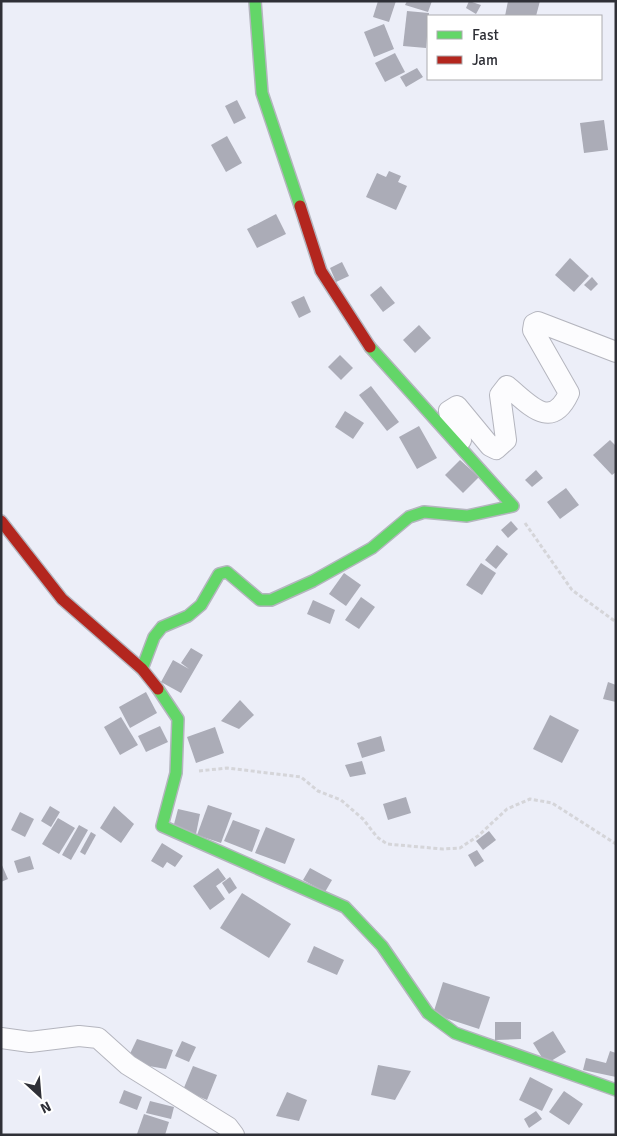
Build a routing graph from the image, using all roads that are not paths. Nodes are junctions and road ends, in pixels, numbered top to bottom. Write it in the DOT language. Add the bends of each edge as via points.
graph roads {
  1 [pos="255,1"];
  2 [pos="616,352"];
  3 [pos="473,461"];
  4 [pos="1,521"];
  5 [pos="142,669"];
  6 [pos="1,1038"];
  7 [pos="616,1090"];
  8 [pos="234,1135"];
  1 -- 3 [label="street" via="262,93 320,271 371,348"];
  2 -- 3 [label="street" via="538,322 534,324 534,330 569,393 563,406 551,413 541,413 507,386 500,395 506,440 496,449 457,406 452,408 449,411 452,424"];
  3 -- 5 [label="street" via="513,506 467,516 424,512 409,517 372,548 271,600 260,600 227,572 219,574 201,605 188,616 162,627 154,637"];
  4 -- 5 [label="street" via="62,599"];
  5 -- 7 [label="street" via="178,719 176,773 162,826 345,907 382,946 428,1013 455,1033"];
  6 -- 8 [label="street" via="30,1042 79,1036 98,1038 128,1065 228,1127"];
}
